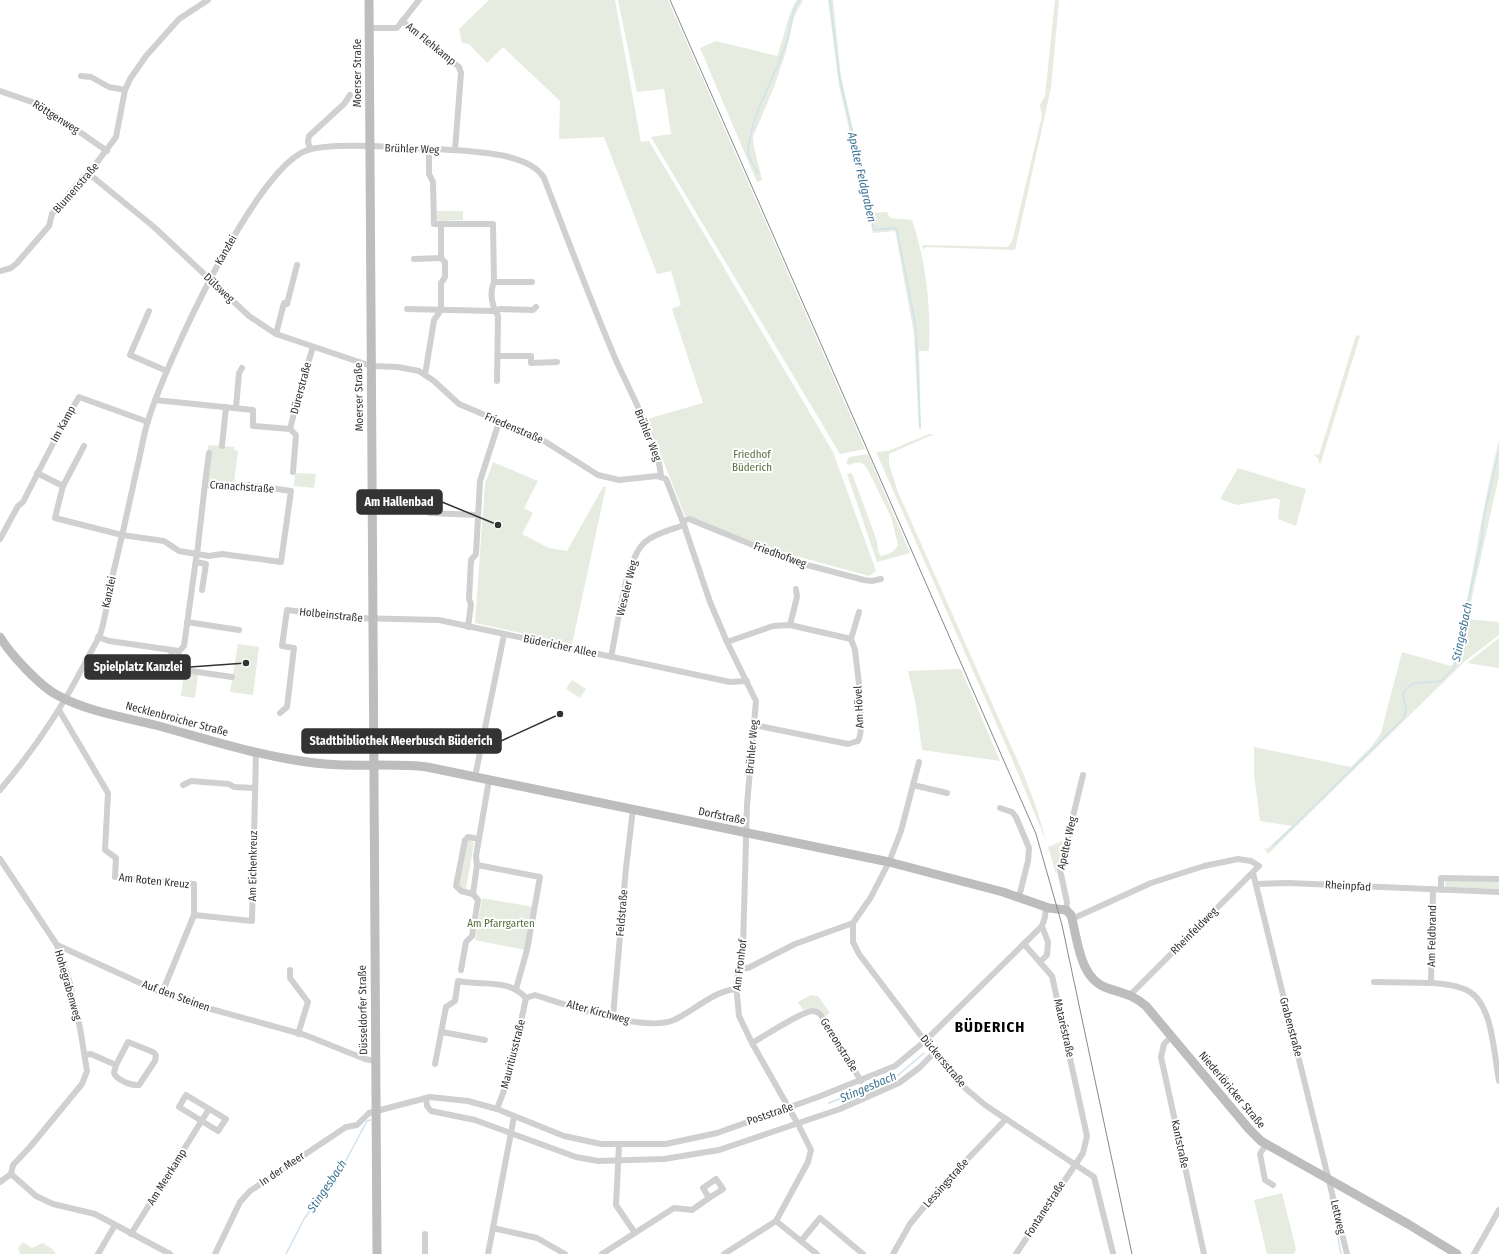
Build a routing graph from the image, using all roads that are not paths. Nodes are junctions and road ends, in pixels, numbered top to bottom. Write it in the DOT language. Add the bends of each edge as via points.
graph roads {
  1 [pos="208,0"];
  2 [pos="369,0"];
  3 [pos="419,0"];
  4 [pos="402,21"];
  5 [pos="369,28"];
  6 [pos="81,76"];
  7 [pos="125,90"];
  8 [pos="0,91"];
  9 [pos="350,95"];
  10 [pos="458,115"];
  11 [pos="370,147"];
  12 [pos="310,148"];
  13 [pos="429,149"];
  14 [pos="455,150"];
  15 [pos="107,151"];
  16 [pos="88,173"];
  17 [pos="441,224"];
  18 [pos="441,258"];
  19 [pos="414,259"];
  20 [pos="297,265"];
  21 [pos="0,272"];
  22 [pos="210,278"];
  23 [pos="494,282"];
  24 [pos="532,282"];
  25 [pos="536,307"];
  26 [pos="407,309"];
  27 [pos="430,310"];
  28 [pos="441,310"];
  29 [pos="149,311"];
  30 [pos="495,311"];
  31 [pos="434,320"];
  32 [pos="276,334"];
  33 [pos="314,347"];
  34 [pos="498,356"];
  35 [pos="557,362"];
  36 [pos="371,366"];
  37 [pos="242,368"];
  38 [pos="167,371"];
  39 [pos="425,375"];
  40 [pos="497,381"];
  41 [pos="155,400"];
  42 [pos="226,407"];
  43 [pos="236,408"];
  44 [pos="148,422"];
  45 [pos="499,422"];
  46 [pos="290,429"];
  47 [pos="84,446"];
  48 [pos="222,446"];
  49 [pos="209,453"];
  50 [pos="293,472"];
  51 [pos="37,473"];
  52 [pos="661,476"];
  53 [pos="205,484"];
  54 [pos="62,486"];
  55 [pos="418,509"];
  56 [pos="477,515"];
  57 [pos="684,523"];
  58 [pos="122,535"];
  59 [pos="0,539"];
  60 [pos="197,554"];
  61 [pos="196,562"];
  62 [pos="881,579"];
  63 [pos="796,589"];
  64 [pos="202,590"];
  65 [pos="859,612"];
  66 [pos="372,619"];
  67 [pos="187,622"];
  68 [pos="790,625"];
  69 [pos="468,627"];
  70 [pos="239,630"];
  71 [pos="504,635"];
  72 [pos="0,637"];
  73 [pos="98,637"];
  74 [pos="851,639"];
  75 [pos="726,642"];
  76 [pos="172,650"];
  77 [pos="179,651"];
  78 [pos="611,657"];
  79 [pos="177,669"];
  80 [pos="232,677"];
  81 [pos="746,681"];
  82 [pos="67,700"];
  83 [pos="59,710"];
  84 [pos="280,713"];
  85 [pos="754,725"];
  86 [pos="256,753"];
  87 [pos="919,762"];
  88 [pos="374,766"];
  89 [pos="1083,775"];
  90 [pos="475,777"];
  91 [pos="489,780"];
  92 [pos="183,785"];
  93 [pos="913,785"];
  94 [pos="254,788"];
  95 [pos="0,790"];
  96 [pos="946,793"];
  97 [pos="1000,808"];
  98 [pos="633,810"];
  99 [pos="747,833"];
  100 [pos="479,839"];
  101 [pos="0,860"];
  102 [pos="889,862"];
  103 [pos="478,865"];
  104 [pos="1253,873"];
  105 [pos="1499,879"];
  106 [pos="1256,884"];
  107 [pos="1433,890"];
  108 [pos="1441,890"];
  109 [pos="1499,892"];
  110 [pos="473,894"];
  111 [pos="1018,898"];
  112 [pos="1046,907"];
  113 [pos="1064,909"];
  114 [pos="194,915"];
  115 [pos="1072,919"];
  116 [pos="853,923"];
  117 [pos="1042,926"];
  118 [pos="1024,944"];
  119 [pos="57,945"];
  120 [pos="1040,962"];
  121 [pos="738,969"];
  122 [pos="290,970"];
  123 [pos="461,970"];
  124 [pos="1374,982"];
  125 [pos="1431,983"];
  126 [pos="516,989"];
  127 [pos="736,989"];
  128 [pos="162,993"];
  129 [pos="1130,995"];
  130 [pos="526,998"];
  131 [pos="613,1016"];
  132 [pos="442,1032"];
  133 [pos="298,1034"];
  134 [pos="1171,1037"];
  135 [pos="485,1040"];
  136 [pos="925,1041"];
  137 [pos="752,1043"];
  138 [pos="934,1053"];
  139 [pos="85,1055"];
  140 [pos="375,1061"];
  141 [pos="116,1064"];
  142 [pos="435,1064"];
  143 [pos="861,1081"];
  144 [pos="1499,1081"];
  145 [pos="426,1098"];
  146 [pos="789,1108"];
  147 [pos="209,1109"];
  148 [pos="497,1109"];
  149 [pos="375,1111"];
  150 [pos="514,1117"];
  151 [pos="1006,1119"];
  152 [pos="202,1121"];
  153 [pos="798,1124"];
  154 [pos="510,1134"];
  155 [pos="1266,1144"];
  156 [pos="619,1145"];
  157 [pos="619,1161"];
  158 [pos="1074,1164"];
  159 [pos="11,1174"];
  160 [pos="1330,1180"];
  161 [pos="0,1182"];
  162 [pos="1272,1185"];
  163 [pos="709,1198"];
  164 [pos="1499,1210"];
  165 [pos="776,1221"];
  166 [pos="115,1225"];
  167 [pos="493,1228"];
  168 [pos="635,1233"];
  169 [pos="132,1234"];
  170 [pos="425,1234"];
  171 [pos="801,1241"];
  172 [pos="1113,1253"];
  173 [pos="98,1254"];
  174 [pos="170,1254"];
  175 [pos="215,1254"];
  176 [pos="377,1254"];
  177 [pos="425,1254"];
  178 [pos="488,1254"];
  179 [pos="565,1254"];
  180 [pos="602,1254"];
  181 [pos="724,1254"];
  182 [pos="817,1254"];
  183 [pos="863,1254"];
  184 [pos="893,1254"];
  185 [pos="1016,1254"];
  186 [pos="1204,1254"];
  187 [pos="1347,1254"];
  188 [pos="1457,1254"];
  189 [pos="1474,1254"];
  1 -- 7 [label="street, Blumenstraße" via="179,19 146,56"];
  2 -- 5 [label="main road, Moerser Straße"];
  3 -- 4 [label="street"];
  4 -- 5 [label="street, Moerser Straße" via="397,28"];
  4 -- 10 [label="street, Am Flehkamp" via="459,67 461,73"];
  5 -- 11 [label="main road, Moerser Straße"];
  6 -- 7 [label="street" via="91,77"];
  7 -- 15 [label="street, Blumenstraße" via="116,137"];
  8 -- 15 [label="street, Röttgenweg" via="41,105"];
  9 -- 12 [label="street" via="344,104 309,136"];
  10 -- 14 [label="street, Brühler Weg"];
  11 -- 12 [label="street"];
  11 -- 13 [label="street, Brühler Weg"];
  11 -- 36 [label="main road, Moerser Straße"];
  12 -- 22 [label="street, Kanzlei" via="285,164 264,190 246,215"];
  13 -- 14 [label="street, Brühler Weg"];
  13 -- 17 [label="street" via="434,224"];
  14 -- 52 [label="street, Brühler Weg" via="513,157 534,166 542,173 615,357 647,429 660,464"];
  15 -- 16 [label="street, Blumenstraße"];
  16 -- 21 [label="street, Blumenstraße" via="52,214 49,226 17,263 12,268"];
  16 -- 22 [label="street, Dülsweg" via="154,227"];
  17 -- 18 [label="street"];
  17 -- 23 [label="street" via="493,224"];
  18 -- 19 [label="street"];
  18 -- 28 [label="street" via="445,262 446,277 441,283"];
  20 -- 32 [label="street"];
  22 -- 32 [label="street, Dülsweg" via="249,316"];
  22 -- 38 [label="street, Kanzlei"];
  23 -- 24 [label="street"];
  23 -- 30 [label="street" via="492,307"];
  25 -- 30 [label="street" via="533,310"];
  26 -- 27 [label="street"];
  27 -- 28 [label="street"];
  27 -- 31 [label="street"];
  28 -- 30 [label="street"];
  28 -- 31 [label="street"];
  29 -- 38 [label="street" via="130,355"];
  30 -- 34 [label="street" via="498,316"];
  31 -- 39 [label="street"];
  32 -- 33 [label="street, Dülsweg"];
  33 -- 36 [label="street, Dülsweg"];
  33 -- 46 [label="street, Dürerstraße"];
  34 -- 35 [label="street" via="531,356 531,363"];
  34 -- 40 [label="street"];
  36 -- 39 [label="street, Friedenstraße" via="411,369"];
  36 -- 66 [label="main road, Moerser Straße"];
  37 -- 43 [label="street" via="239,373"];
  38 -- 41 [label="street, Kanzlei"];
  39 -- 45 [label="street, Friedenstraße" via="459,404"];
  41 -- 42 [label="street, Dürerstraße"];
  41 -- 44 [label="street, Kanzlei"];
  42 -- 43 [label="street, Dürerstraße"];
  42 -- 48 [label="street"];
  43 -- 46 [label="street, Dürerstraße" via="253,410 253,426"];
  44 -- 51 [label="street, Im Kamp" via="79,397"];
  44 -- 58 [label="street, Kanzlei"];
  45 -- 52 [label="street, Friedenstraße" via="541,439 587,469 606,478 619,480"];
  45 -- 56 [label="street" via="480,481"];
  46 -- 50 [label="street, Dürerstraße" via="296,435"];
  47 -- 54 [label="street"];
  49 -- 53 [label="street, Cranachstraße"];
  51 -- 54 [label="street"];
  51 -- 59 [label="street, Im Kamp"];
  52 -- 57 [label="street, Brühler Weg" via="668,483"];
  53 -- 60 [label="street, Cranachstraße"];
  53 -- 60 [label="street, Cranachstraße" via="244,488 249,485 291,491 281,562 222,554"];
  54 -- 58 [label="street, Cranachstraße" via="54,518"];
  55 -- 56 [label="street" via="430,513"];
  56 -- 69 [label="street" via="476,554 471,560"];
  57 -- 62 [label="street, Friedhofweg" via="689,519 792,562 864,580"];
  57 -- 75 [label="street, Brühler Weg"];
  57 -- 78 [label="street, Weseler Weg" via="651,538 634,557"];
  58 -- 60 [label="street, Cranachstraße" via="164,541 179,551"];
  58 -- 73 [label="street, Kanzlei"];
  60 -- 61 [label="street"];
  61 -- 64 [label="street" via="206,564"];
  61 -- 67 [label="street"];
  63 -- 68 [label="street" via="797,597"];
  65 -- 74 [label="street"];
  66 -- 69 [label="street, Büdericher Allee" via="426,619"];
  66 -- 84 [label="street, Holbeinstraße" via="287,610 282,646 294,648 287,707"];
  66 -- 88 [label="main road, Moerser Straße"];
  67 -- 70 [label="street"];
  67 -- 77 [label="street" via="184,646"];
  68 -- 74 [label="street"];
  68 -- 75 [label="street" via="773,626"];
  69 -- 71 [label="street, Büdericher Allee"];
  71 -- 78 [label="street, Büdericher Allee"];
  71 -- 90 [label="street"];
  72 -- 82 [label="main road, Necklenbroicher Straße" via="40,683"];
  73 -- 76 [label="street" via="109,642"];
  73 -- 82 [label="street, Kanzlei"];
  74 -- 85 [label="street, Am Hövel" via="855,650 861,724 858,741 848,744"];
  75 -- 81 [label="street, Brühler Weg"];
  76 -- 77 [label="street"];
  76 -- 79 [label="street" via="169,668"];
  77 -- 79 [label="street"];
  78 -- 81 [label="street, Büdericher Allee" via="730,682"];
  79 -- 80 [label="street"];
  81 -- 85 [label="street, Brühler Weg" via="756,701"];
  82 -- 83 [label="street, Kanzlei"];
  82 -- 86 [label="main road, Necklenbroicher Straße"];
  83 -- 95 [label="street, Kanzlei" via="19,768"];
  83 -- 114 [label="street, Am Roten Kreuz" via="108,793 105,850 116,858 115,877 194,884"];
  85 -- 99 [label="street, Brühler Weg"];
  86 -- 88 [label="main road, Necklenbroicher Straße" via="324,764"];
  86 -- 94 [label="street, Am Eichenkreuz"];
  87 -- 93 [label="street"];
  88 -- 90 [label="main road, Dorfstraße" via="410,765"];
  88 -- 140 [label="main road, Düsseldorfer Straße"];
  89 -- 113 [label="street, Apelter Weg" via="1060,870 1067,902"];
  90 -- 91 [label="main road, Dorfstraße"];
  91 -- 98 [label="main road, Dorfstraße"];
  91 -- 100 [label="street"];
  92 -- 94 [label="street" via="191,781"];
  93 -- 96 [label="street"];
  93 -- 102 [label="street" via="901,831"];
  94 -- 114 [label="street, Am Eichenkreuz" via="252,921"];
  97 -- 111 [label="street" via="1012,812 1016,817 1029,848"];
  98 -- 99 [label="main road, Dorfstraße"];
  98 -- 131 [label="street, Feldstraße" via="626,861"];
  99 -- 102 [label="main road, Dorfstraße"];
  99 -- 121 [label="street, Am Fronhof" via="743,946"];
  100 -- 103 [label="street" via="476,856"];
  100 -- 110 [label="street" via="468,837 465,840 456,886 461,891"];
  101 -- 119 [label="street, Hohegrabenweg"];
  102 -- 111 [label="main road, Dorfstraße"];
  102 -- 116 [label="street" via="871,898"];
  103 -- 110 [label="street"];
  103 -- 126 [label="street" via="540,877 527,950"];
  104 -- 106 [label="street, Grabenstraße"];
  104 -- 115 [label="street, Rheinfeldweg" via="1259,866 1251,861 1238,859 1204,866 1151,883"];
  104 -- 129 [label="street, Rheinfeldweg"];
  105 -- 108 [label="street" via="1441,878"];
  106 -- 107 [label="street, Rheinpfad"];
  106 -- 160 [label="street, Grabenstraße"];
  107 -- 108 [label="street, Rheinpfad"];
  107 -- 125 [label="street, Am Feldbrand"];
  108 -- 109 [label="street, Rheinpfad"];
  110 -- 123 [label="street" via="478,900 472,936 466,942"];
  111 -- 112 [label="main road, Dorfstraße"];
  112 -- 113 [label="main road, Dorfstraße"];
  112 -- 117 [label="street"];
  113 -- 115 [label="main road, Niederlöricker Straße" via="1070,913"];
  114 -- 128 [label="street, Am Roten Kreuz"];
  115 -- 129 [label="main road, Niederlöricker Straße" via="1083,963 1089,975 1105,987"];
  116 -- 121 [label="street" via="795,944 748,968"];
  116 -- 136 [label="street, Dückersstraße" via="853,942 859,954"];
  117 -- 118 [label="street, Poststraße"];
  117 -- 120 [label="street" via="1048,942 1047,955"];
  118 -- 120 [label="street, Mataréstraße"];
  118 -- 136 [label="street, Poststraße"];
  119 -- 128 [label="street, Auf den Steinen"];
  119 -- 139 [label="street, Hohegrabenweg" via="69,980"];
  120 -- 158 [label="street, Mataréstraße" via="1052,976 1087,1136 1083,1153"];
  121 -- 127 [label="street, Am Fronhof"];
  122 -- 133 [label="street" via="290,978 308,1002"];
  124 -- 125 [label="street, Am Feldbrand"];
  125 -- 144 [label="street, Am Feldbrand" via="1451,985 1470,992 1480,1001 1487,1014"];
  126 -- 130 [label="street"];
  126 -- 132 [label="street" via="486,982 474,984 458,981 455,1001 446,1007"];
  127 -- 131 [label="street, Alter Kirchweg" via="723,991 672,1021 642,1024"];
  127 -- 137 [label="street, Am Fronhof" via="739,1016"];
  128 -- 133 [label="street, Auf den Steinen"];
  129 -- 134 [label="main road, Niederlöricker Straße" via="1146,1006"];
  130 -- 131 [label="street, Alter Kirchweg" via="535,995"];
  130 -- 148 [label="street, Mauritiusstraße" via="509,1077"];
  132 -- 135 [label="street"];
  132 -- 142 [label="street"];
  133 -- 140 [label="street, Auf den Steinen"];
  134 -- 155 [label="main road, Niederlöricker Straße" via="1249,1129"];
  134 -- 186 [label="street, Kantstraße" via="1164,1044 1161,1057"];
  136 -- 138 [label="street, Dückersstraße"];
  136 -- 143 [label="street, Poststraße" via="895,1066"];
  137 -- 143 [label="street, Gereonstraße" via="801,1015 817,1012"];
  137 -- 146 [label="street, Am Fronhof"];
  138 -- 151 [label="street, Dückersstraße" via="965,1088"];
  138 -- 153 [label="street, Poststraße" via="919,1068 883,1092"];
  139 -- 141 [label="street" via="92,1054"];
  139 -- 159 [label="street, Hohegrabenweg" via="87,1071 82,1084 12,1165"];
  140 -- 149 [label="main road, Düsseldorfer Straße"];
  141 -- 141 [label="street" via="116,1077 135,1086 139,1085 155,1061 156,1055 128,1042"];
  143 -- 146 [label="street, Poststraße"];
  145 -- 148 [label="street, Poststraße" via="468,1101"];
  145 -- 149 [label="street, Poststraße"];
  145 -- 154 [label="street, Poststraße" via="430,1111 475,1120"];
  146 -- 153 [label="street, Am Fronhof"];
  146 -- 156 [label="street, Poststraße" via="717,1133 666,1144"];
  147 -- 152 [label="street, Am Meerkamp"];
  147 -- 152 [label="street" via="226,1120 218,1131"];
  147 -- 152 [label="street" via="186,1095 179,1107"];
  148 -- 150 [label="street, Poststraße"];
  149 -- 175 [label="street, In der Meer" via="369,1113 357,1125 346,1127 244,1195"];
  149 -- 176 [label="main road, Düsseldorfer Straße"];
  150 -- 154 [label="street"];
  150 -- 156 [label="street, Poststraße" via="581,1142"];
  151 -- 158 [label="street, Dückersstraße"];
  151 -- 184 [label="street, Lessingstraße" via="936,1192 910,1224"];
  152 -- 169 [label="street, Am Meerkamp"];
  153 -- 157 [label="street, Poststraße" via="719,1150 664,1159"];
  153 -- 165 [label="street, Am Fronhof" via="808,1142 810,1156"];
  154 -- 157 [label="street, Poststraße" via="576,1157"];
  154 -- 167 [label="street"];
  155 -- 160 [label="main road, Niederlöricker Straße"];
  155 -- 162 [label="street" via="1260,1157 1265,1180"];
  156 -- 157 [label="street"];
  157 -- 168 [label="street" via="616,1205"];
  158 -- 172 [label="street" via="1094,1177"];
  158 -- 185 [label="street, Fontanestraße"];
  159 -- 161 [label="street, Hohegrabenweg"];
  159 -- 166 [label="street" via="36,1196 53,1204 95,1214"];
  160 -- 187 [label="street, Lettweg"];
  160 -- 188 [label="main road, Niederlöricker Straße"];
  163 -- 168 [label="street" via="692,1210 674,1208"];
  164 -- 189 [label="street"];
  165 -- 171 [label="street"];
  165 -- 181 [label="street"];
  166 -- 169 [label="street"];
  166 -- 173 [label="street"];
  167 -- 178 [label="street"];
  167 -- 179 [label="street" via="537,1238"];
  168 -- 180 [label="street"];
  169 -- 174 [label="street"];
  170 -- 177 [label="street"];
  171 -- 182 [label="street"];
  171 -- 183 [label="street" via="820,1218"];
}
